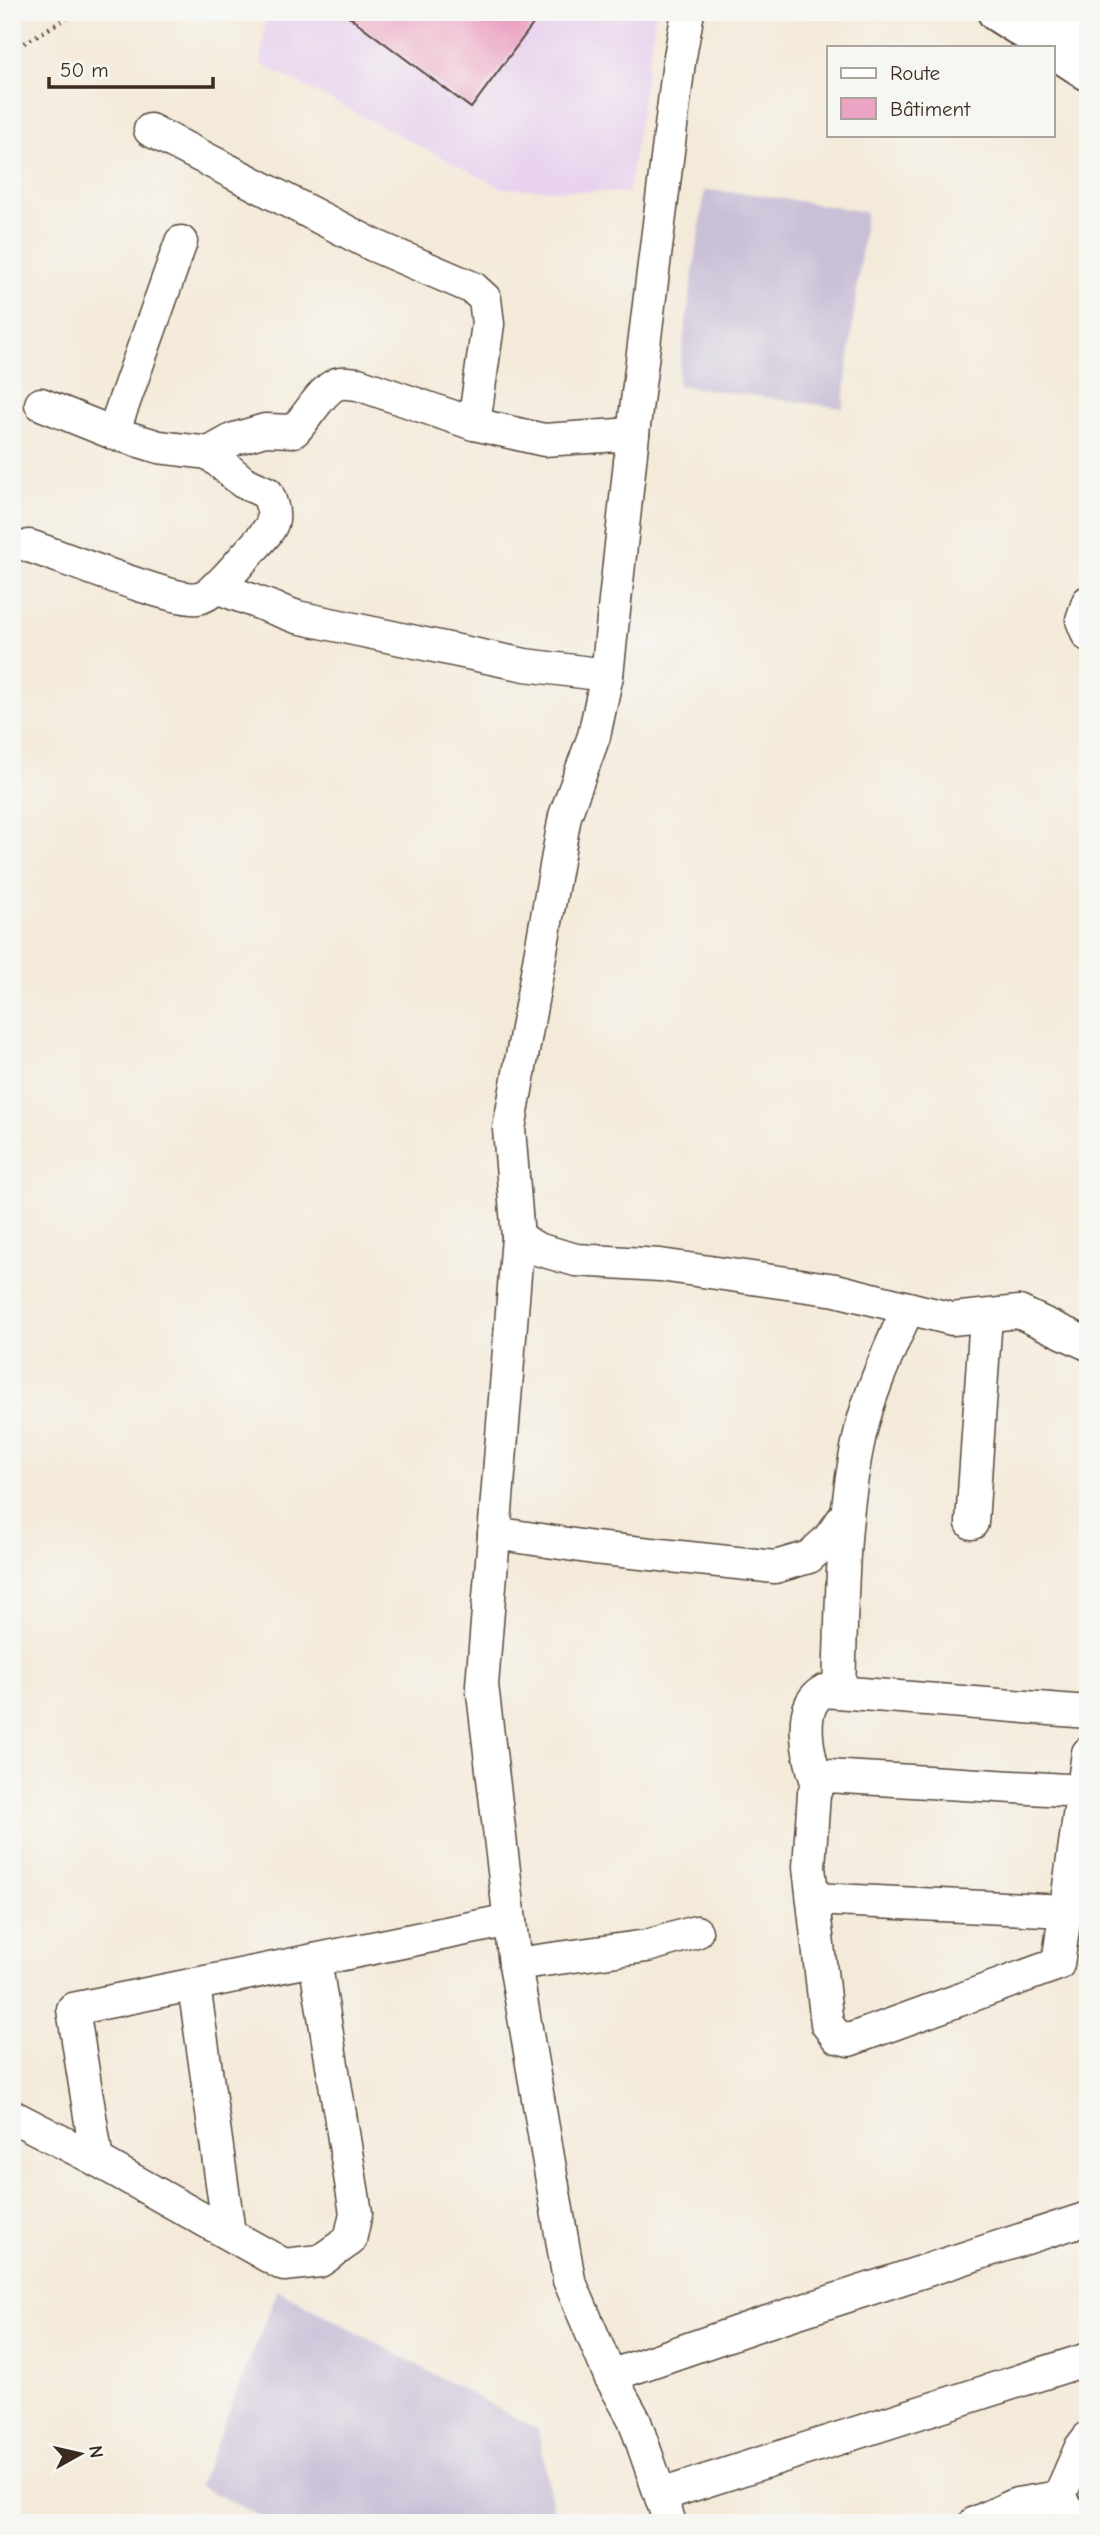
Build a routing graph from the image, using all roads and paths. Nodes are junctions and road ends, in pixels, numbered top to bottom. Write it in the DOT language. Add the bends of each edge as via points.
graph roads {
  1 [pos="77,12"];
  2 [pos="688,12"];
  3 [pos="997,12"];
  4 [pos="1048,12"];
  5 [pos="1088,37"];
  6 [pos="1049,46"];
  7 [pos="1054,49"];
  8 [pos="12,50"];
  9 [pos="1088,71"];
  10 [pos="150,130"];
  11 [pos="181,242"];
  12 [pos="41,404"];
  13 [pos="474,424"];
  14 [pos="113,433"];
  15 [pos="633,434"];
  16 [pos="209,453"];
  17 [pos="29,545"];
  18 [pos="216,587"];
  19 [pos="1088,602"];
  20 [pos="1088,635"];
  21 [pos="607,675"];
  22 [pos="518,1237"];
  23 [pos="908,1308"];
  24 [pos="986,1316"];
  25 [pos="1087,1338"];
  26 [pos="846,1516"];
  27 [pos="972,1523"];
  28 [pos="494,1533"];
  29 [pos="839,1691"];
  30 [pos="1088,1712"];
  31 [pos="1088,1753"];
  32 [pos="818,1785"];
  33 [pos="1082,1791"];
  34 [pos="813,1899"];
  35 [pos="1066,1911"];
  36 [pos="510,1920"];
  37 [pos="696,1932"];
  38 [pos="315,1960"];
  39 [pos="515,1964"];
  40 [pos="194,1985"];
  41 [pos="12,2116"];
  42 [pos="97,2160"];
  43 [pos="1088,2218"];
  44 [pos="229,2233"];
  45 [pos="1088,2359"];
  46 [pos="610,2376"];
  47 [pos="1088,2438"];
  48 [pos="1059,2497"];
  49 [pos="665,2509"];
  50 [pos="975,2523"];
  51 [pos="1079,2523"];
  1 -- 8 [label="path"];
  2 -- 15 [label="street"];
  3 -- 6 [label="main road"];
  4 -- 5 [label="main road"];
  7 -- 9 [label="main road"];
  10 -- 13 [label="street" via="373,245 473,288 485,299 488,324"];
  11 -- 14 [label="street"];
  12 -- 14 [label="street"];
  13 -- 15 [label="street" via="544,440"];
  13 -- 16 [label="street" via="358,384 340,383 325,391 294,431 265,430"];
  14 -- 16 [label="street" via="159,447"];
  15 -- 21 [label="street"];
  16 -- 18 [label="street" via="243,482 267,493 275,510 272,527"];
  17 -- 18 [label="street" via="171,595 198,598"];
  18 -- 21 [label="street" via="297,617 525,665"];
  19 -- 20 [label="street" via="1082,620"];
  21 -- 22 [label="street" via="594,736 565,816 509,1129"];
  22 -- 23 [label="street" via="576,1260 660,1265 836,1290"];
  22 -- 28 [label="street"];
  23 -- 24 [label="street" via="952,1319"];
  23 -- 26 [label="street" via="880,1370 860,1433"];
  24 -- 25 [label="street" via="1019,1312"];
  24 -- 27 [label="street"];
  26 -- 28 [label="street" via="809,1558 775,1567"];
  26 -- 29 [label="street"];
  28 -- 36 [label="street" via="482,1685"];
  29 -- 30 [label="street"];
  29 -- 32 [label="street" via="815,1695 810,1708 806,1743"];
  31 -- 33 [label="street"];
  32 -- 33 [label="street" via="827,1776"];
  32 -- 34 [label="street" via="809,1867"];
  33 -- 35 [label="street"];
  34 -- 35 [label="street"];
  34 -- 35 [label="street" via="827,2024 837,2037 849,2040 1058,1964"];
  36 -- 38 [label="street"];
  36 -- 39 [label="street"];
  37 -- 39 [label="street" via="647,1946"];
  38 -- 40 [label="street"];
  38 -- 44 [label="street" via="356,2213 350,2240 320,2261 284,2265"];
  39 -- 46 [label="street" via="569,2280"];
  40 -- 42 [label="street" via="73,2010"];
  40 -- 44 [label="street"];
  41 -- 42 [label="street"];
  42 -- 44 [label="street"];
  43 -- 46 [label="street"];
  45 -- 49 [label="street"];
  46 -- 49 [label="street" via="634,2419"];
  47 -- 48 [label="street"];
  48 -- 50 [label="street" via="1017,2504"];
  48 -- 51 [label="street"];
}
